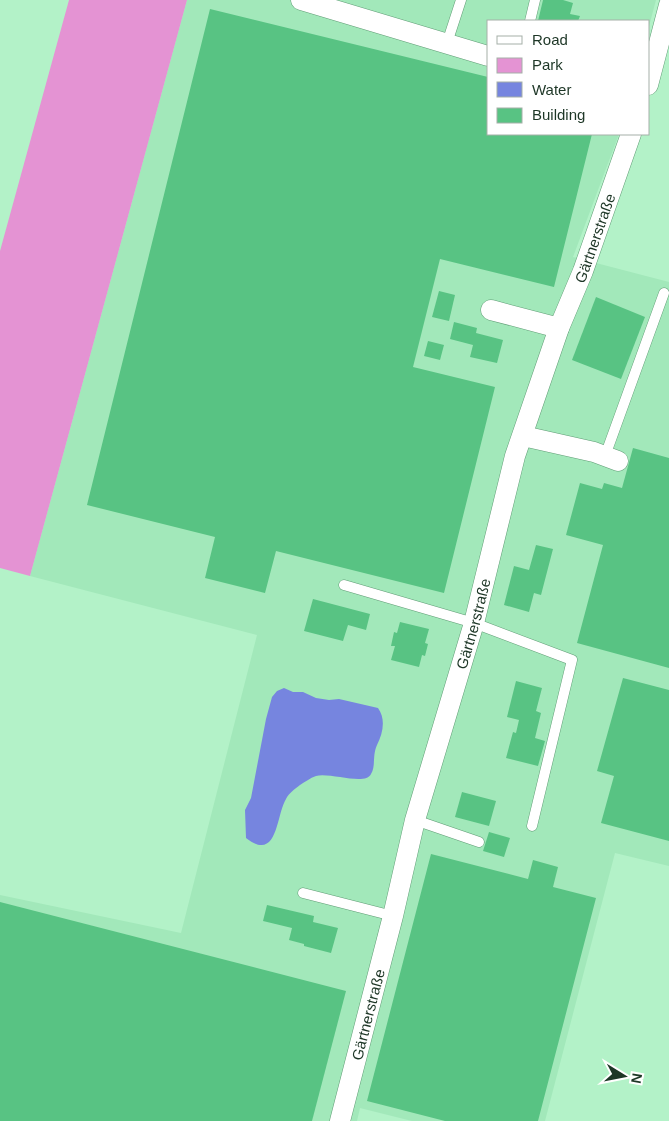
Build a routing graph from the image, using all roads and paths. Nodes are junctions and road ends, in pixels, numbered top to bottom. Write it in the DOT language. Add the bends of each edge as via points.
graph roads {
  1 [pos="301,0"];
  2 [pos="461,0"];
  3 [pos="535,0"];
  4 [pos="669,5"];
  5 [pos="530,20"];
  6 [pos="447,43"];
  7 [pos="487,56"];
  8 [pos="649,80"];
  9 [pos="631,135"];
  10 [pos="664,293"];
  11 [pos="492,310"];
  12 [pos="560,328"];
  13 [pos="524,436"];
  14 [pos="611,459"];
  15 [pos="344,585"];
  16 [pos="474,623"];
  17 [pos="415,820"];
  18 [pos="532,826"];
  19 [pos="479,842"];
  20 [pos="302,893"];
  21 [pos="393,916"];
  22 [pos="340,1121"];
  1 -- 6 [label="street"];
  2 -- 6 [label="lane"];
  3 -- 5 [label="lane"];
  4 -- 8 [label="street"];
  6 -- 7 [label="street"];
  9 -- 12 [label="street, Gärtnerstraße"];
  10 -- 14 [label="lane"];
  11 -- 12 [label="street"];
  12 -- 13 [label="street, Gärtnerstraße"];
  13 -- 14 [label="street"];
  13 -- 16 [label="street, Gärtnerstraße" via="516,456"];
  15 -- 16 [label="lane"];
  16 -- 17 [label="street, Gärtnerstraße"];
  16 -- 18 [label="lane" via="572,660"];
  17 -- 19 [label="lane"];
  17 -- 21 [label="street, Gärtnerstraße"];
  20 -- 21 [label="lane"];
  21 -- 22 [label="street, Gärtnerstraße"];
}
